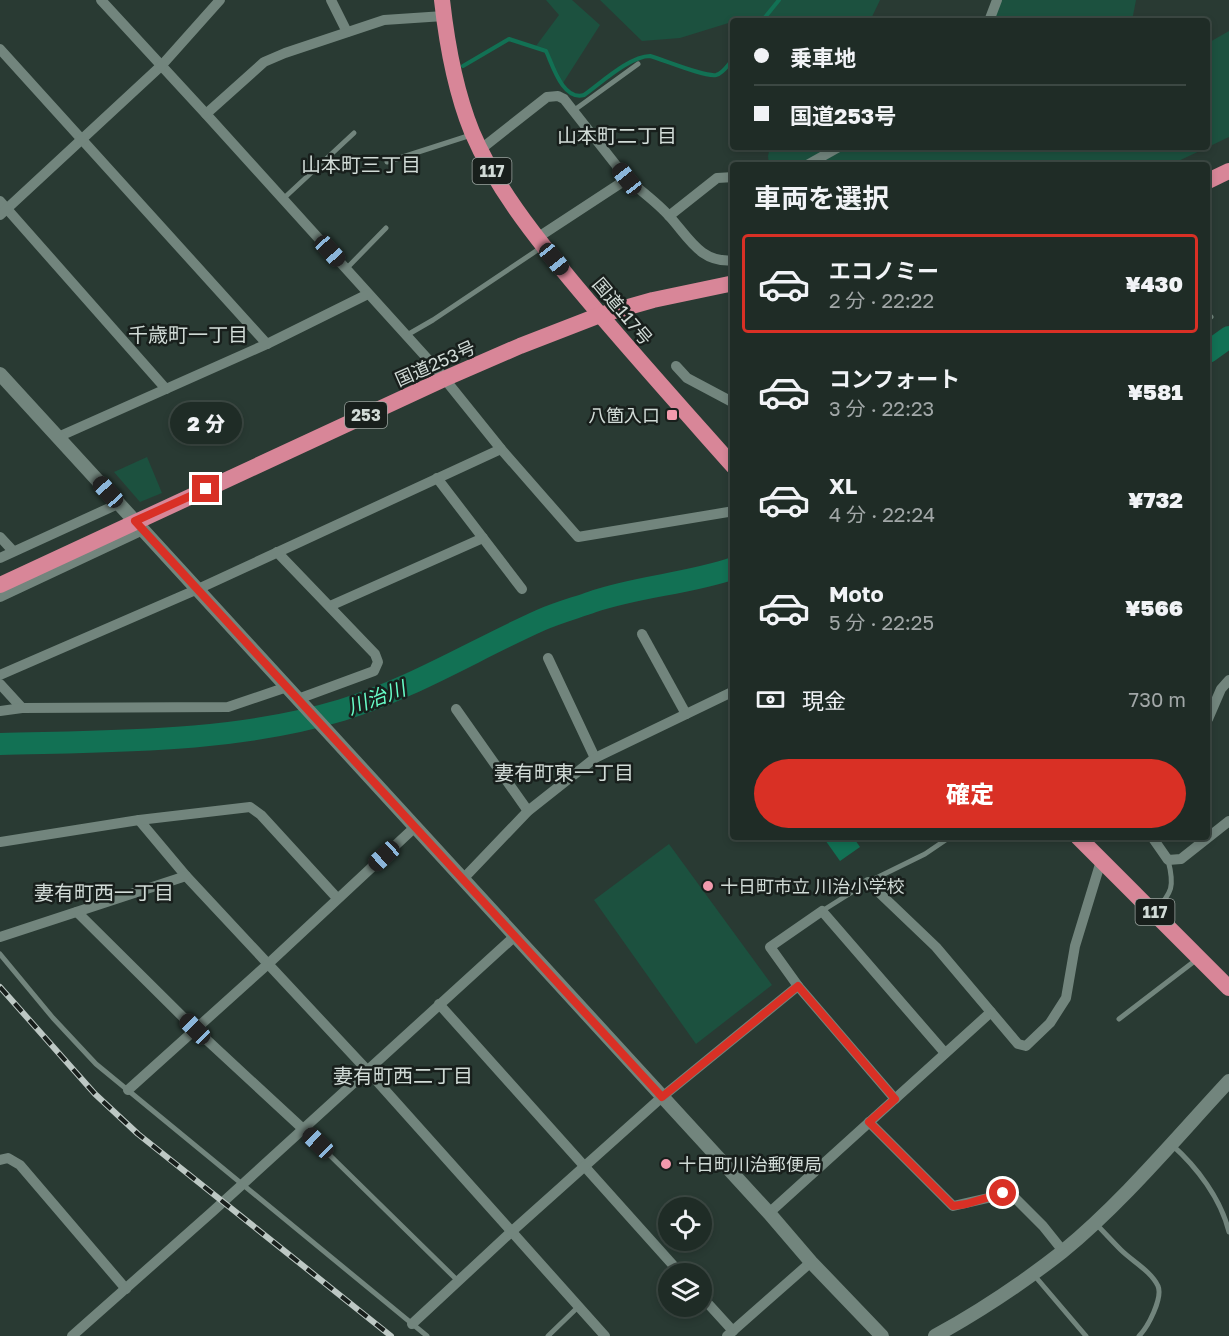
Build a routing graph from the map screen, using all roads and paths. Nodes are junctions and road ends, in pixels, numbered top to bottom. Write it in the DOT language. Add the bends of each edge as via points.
graph roads {
  1 [pos="101,0"];
  2 [pos="220,0"];
  3 [pos="331,0"];
  4 [pos="997,0"];
  5 [pos="443,8"];
  6 [pos="990,18"];
  7 [pos="347,32"];
  8 [pos="0,49"];
  9 [pos="638,64"];
  10 [pos="162,65"];
  11 [pos="573,111"];
  12 [pos="206,114"];
  13 [pos="354,134"];
  14 [pos="81,138"];
  15 [pos="477,142"];
  16 [pos="834,150"];
  17 [pos="387,162"];
  18 [pos="812,162"];
  19 [pos="1229,171"];
  20 [pos="730,177"];
  21 [pos="627,179"];
  22 [pos="1210,180"];
  23 [pos="283,199"];
  24 [pos="2,208"];
  25 [pos="669,216"];
  26 [pos="386,228"];
  27 [pos="540,242"];
  28 [pos="730,260"];
  29 [pos="346,269"];
  30 [pos="730,284"];
  31 [pos="368,294"];
  32 [pos="600,315"];
  33 [pos="405,336"];
  34 [pos="267,344"];
  35 [pos="676,366"];
  36 [pos="0,374"];
  37 [pos="444,379"];
  38 [pos="166,389"];
  39 [pos="730,401"];
  40 [pos="58,437"];
  41 [pos="501,449"];
  42 [pos="730,462"];
  43 [pos="437,478"];
  44 [pos="118,504"];
  45 [pos="730,512"];
  46 [pos="139,526"];
  47 [pos="0,537"];
  48 [pos="483,538"];
  49 [pos="14,551"];
  50 [pos="277,552"];
  51 [pos="0,558"];
  52 [pos="0,585"];
  53 [pos="198,589"];
  54 [pos="522,589"];
  55 [pos="0,597"];
  56 [pos="330,606"];
  57 [pos="642,634"];
  58 [pos="548,658"];
  59 [pos="0,675"];
  60 [pos="1229,680"];
  61 [pos="0,684"];
  62 [pos="287,687"];
  63 [pos="730,693"];
  64 [pos="299,701"];
  65 [pos="22,708"];
  66 [pos="456,709"];
  67 [pos="0,711"];
  68 [pos="686,714"];
  69 [pos="1210,714"];
  70 [pos="595,758"];
  71 [pos="528,812"];
  72 [pos="139,820"];
  73 [pos="1229,821"];
  74 [pos="414,828"];
  75 [pos="1210,836"];
  76 [pos="946,840"];
  77 [pos="1081,840"];
  78 [pos="1154,840"];
  79 [pos="1205,840"];
  80 [pos="0,842"];
  81 [pos="1168,860"];
  82 [pos="1101,861"];
  83 [pos="186,876"];
  84 [pos="463,879"];
  85 [pos="868,882"];
  86 [pos="338,898"];
  87 [pos="822,911"];
  88 [pos="77,912"];
  89 [pos="1155,912"];
  90 [pos="515,936"];
  91 [pos="0,937"];
  92 [pos="0,954"];
  93 [pos="1200,957"];
  94 [pos="268,964"];
  95 [pos="798,986"];
  96 [pos="1229,987"];
  97 [pos="439,1004"];
  98 [pos="991,1012"];
  99 [pos="1119,1019"];
  100 [pos="195,1029"];
  101 [pos="945,1053"];
  102 [pos="367,1070"];
  103 [pos="1229,1081"];
  104 [pos="128,1090"];
  105 [pos="662,1097"];
  106 [pos="895,1099"];
  107 [pos="869,1122"];
  108 [pos="302,1128"];
  109 [pos="1171,1144"];
  110 [pos="0,1160"];
  111 [pos="585,1166"];
  112 [pos="242,1184"];
  113 [pos="769,1213"];
  114 [pos="1095,1222"];
  115 [pos="1229,1232"];
  116 [pos="510,1233"];
  117 [pos="1063,1251"];
  118 [pos="811,1262"];
  119 [pos="671,1263"];
  120 [pos="1032,1274"];
  121 [pos="458,1281"];
  122 [pos="126,1289"];
  123 [pos="578,1307"];
  124 [pos="712,1310"];
  125 [pos="412,1324"];
  126 [pos="730,1334"];
  127 [pos="72,1336"];
  128 [pos="427,1336"];
  129 [pos="548,1336"];
  130 [pos="605,1336"];
  131 [pos="882,1336"];
  132 [pos="935,1336"];
  133 [pos="1086,1336"];
  134 [pos="1139,1336"];
  1 -- 10 [label="street"];
  2 -- 10 [label="street"];
  3 -- 7 [label="street"];
  4 -- 6 [label="street"];
  5 -- 7 [label="street"];
  5 -- 15 [label="highway, 国道117号 / 117" via="459,98"];
  7 -- 12 [label="street" via="264,62"];
  8 -- 14 [label="street"];
  9 -- 11 [label="lane"];
  10 -- 12 [label="street"];
  10 -- 14 [label="street"];
  11 -- 15 [label="street" via="564,99 547,97"];
  11 -- 21 [label="street"];
  12 -- 23 [label="street"];
  13 -- 23 [label="lane"];
  14 -- 24 [label="street"];
  14 -- 34 [label="street"];
  15 -- 17 [label="lane"];
  15 -- 27 [label="highway, 国道117号 / 117" via="496,178"];
  16 -- 18 [label="street"];
  19 -- 22 [label="highway"];
  20 -- 25 [label="street" via="717,178"];
  21 -- 25 [label="street"];
  21 -- 27 [label="street"];
  23 -- 29 [label="street"];
  24 -- 38 [label="street"];
  25 -- 28 [label="street" via="698,250 711,258"];
  26 -- 29 [label="lane"];
  27 -- 32 [label="highway, 国道117号 / 117"];
  27 -- 33 [label="lane"];
  29 -- 31 [label="street"];
  30 -- 32 [label="highway, 国道253号 / 253"];
  31 -- 33 [label="street"];
  31 -- 34 [label="street"];
  32 -- 37 [label="highway, 国道253号 / 253"];
  32 -- 42 [label="highway, 国道117号 / 117"];
  33 -- 37 [label="street"];
  34 -- 38 [label="street"];
  35 -- 39 [label="street" via="687,378"];
  36 -- 40 [label="street"];
  37 -- 41 [label="street"];
  37 -- 46 [label="highway, 国道253号 / 253"];
  38 -- 40 [label="street"];
  40 -- 44 [label="street"];
  41 -- 43 [label="street"];
  41 -- 45 [label="street" via="578,537"];
  43 -- 48 [label="street"];
  43 -- 50 [label="street"];
  44 -- 46 [label="street"];
  44 -- 49 [label="street"];
  46 -- 52 [label="highway, 国道253号 / 253"];
  46 -- 53 [label="street"];
  46 -- 55 [label="street"];
  47 -- 49 [label="street"];
  48 -- 54 [label="street"];
  48 -- 56 [label="street"];
  49 -- 51 [label="street"];
  50 -- 53 [label="street"];
  50 -- 56 [label="street"];
  53 -- 59 [label="street"];
  53 -- 62 [label="street"];
  56 -- 64 [label="street" via="378,662 374,671"];
  57 -- 68 [label="street"];
  58 -- 70 [label="street"];
  60 -- 69 [label="street"];
  61 -- 65 [label="street"];
  62 -- 64 [label="street"];
  62 -- 65 [label="street" via="228,707"];
  63 -- 68 [label="street"];
  64 -- 74 [label="street"];
  65 -- 67 [label="street"];
  66 -- 71 [label="street"];
  68 -- 70 [label="street"];
  70 -- 71 [label="street"];
  71 -- 84 [label="street"];
  72 -- 80 [label="street"];
  72 -- 83 [label="street"];
  72 -- 86 [label="street" via="250,807"];
  73 -- 75 [label="street"];
  74 -- 84 [label="street"];
  74 -- 86 [label="street"];
  76 -- 85 [label="lane"];
  77 -- 82 [label="highway, 117"];
  78 -- 81 [label="street"];
  79 -- 81 [label="street" via="1181,859"];
  81 -- 89 [label="lane" via="1173,879 1171,894"];
  82 -- 89 [label="highway, 117"];
  82 -- 98 [label="street" via="1075,946 1066,998 1050,1023 1026,1046 1018,1044"];
  83 -- 88 [label="street"];
  83 -- 94 [label="street"];
  84 -- 90 [label="street"];
  85 -- 87 [label="lane"];
  85 -- 98 [label="street" via="936,947"];
  86 -- 94 [label="street"];
  87 -- 95 [label="street" via="770,947"];
  87 -- 101 [label="street"];
  88 -- 91 [label="street"];
  88 -- 100 [label="street"];
  89 -- 93 [label="highway, 117"];
  90 -- 97 [label="street"];
  90 -- 105 [label="street"];
  92 -- 104 [label="lane" via="96,1064"];
  93 -- 96 [label="highway, 117"];
  93 -- 99 [label="lane"];
  94 -- 100 [label="street"];
  94 -- 102 [label="street"];
  95 -- 105 [label="street"];
  95 -- 106 [label="street"];
  97 -- 102 [label="street"];
  97 -- 111 [label="street"];
  98 -- 101 [label="street"];
  100 -- 104 [label="street"];
  100 -- 108 [label="street"];
  101 -- 106 [label="street"];
  102 -- 108 [label="street"];
  102 -- 116 [label="street"];
  103 -- 109 [label="street"];
  104 -- 112 [label="lane"];
  105 -- 111 [label="street"];
  105 -- 113 [label="street"];
  106 -- 107 [label="street"];
  107 -- 113 [label="street"];
  107 -- 117 [label="street" via="953,1206 1010,1193"];
  108 -- 112 [label="street"];
  108 -- 121 [label="lane"];
  109 -- 114 [label="street"];
  109 -- 115 [label="lane" via="1189,1160 1208,1187"];
  110 -- 122 [label="street" via="8,1158 20,1165"];
  111 -- 116 [label="street"];
  111 -- 119 [label="street"];
  112 -- 122 [label="street"];
  112 -- 125 [label="lane"];
  113 -- 118 [label="street"];
  114 -- 117 [label="street"];
  114 -- 134 [label="lane" via="1159,1288 1146,1329"];
  116 -- 121 [label="street"];
  116 -- 123 [label="street"];
  117 -- 120 [label="street"];
  118 -- 126 [label="street"];
  118 -- 131 [label="street"];
  120 -- 132 [label="street"];
  120 -- 133 [label="lane"];
  121 -- 125 [label="street"];
  122 -- 127 [label="street"];
  123 -- 129 [label="lane"];
  123 -- 130 [label="street"];
  124 -- 126 [label="street"];
  125 -- 128 [label="lane"];
}
